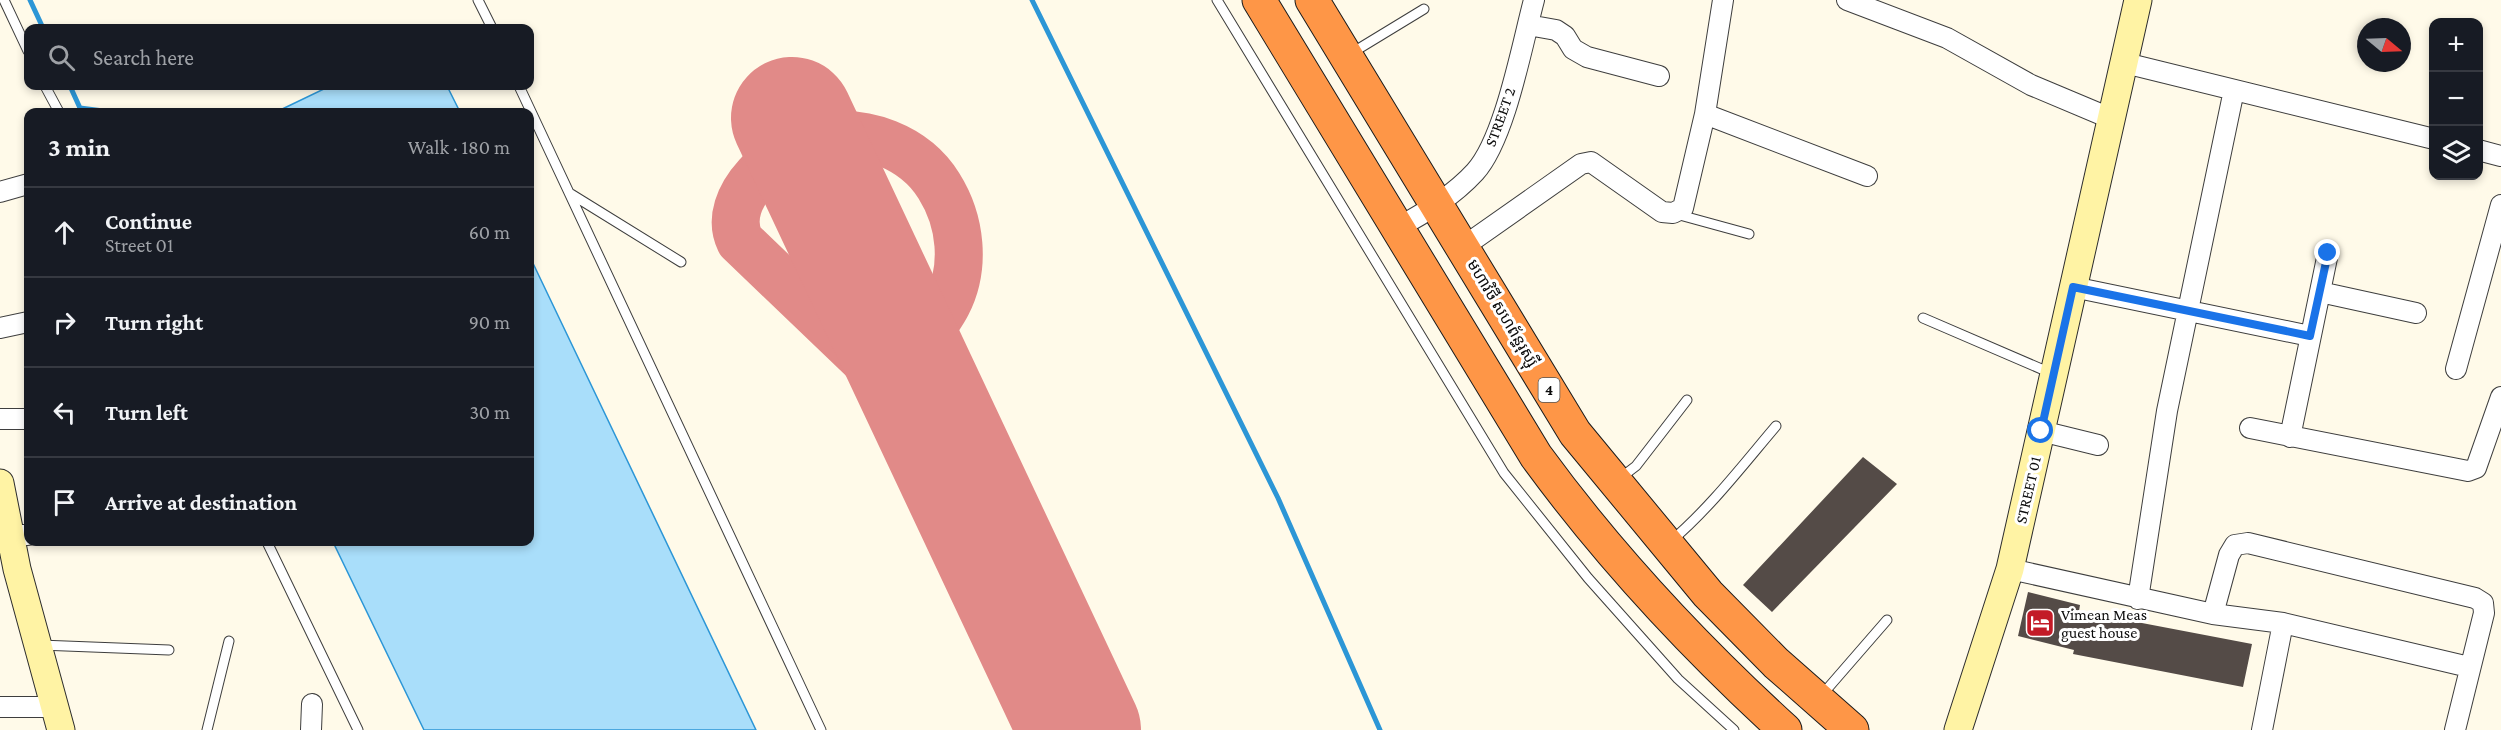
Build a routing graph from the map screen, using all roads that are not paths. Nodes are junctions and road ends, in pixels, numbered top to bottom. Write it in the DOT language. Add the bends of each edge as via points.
graph roads {
  1 [pos="4,0"];
  2 [pos="478,0"];
  3 [pos="1217,0"];
  4 [pos="1259,0"];
  5 [pos="1312,0"];
  6 [pos="1534,0"];
  7 [pos="1724,0"];
  8 [pos="1847,0"];
  9 [pos="2138,0"];
  10 [pos="1424,9"];
  11 [pos="490,24"];
  12 [pos="1528,25"];
  13 [pos="24,42"];
  14 [pos="1346,57"];
  15 [pos="2125,63"];
  16 [pos="1659,76"];
  17 [pos="47,90"];
  18 [pos="521,90"];
  19 [pos="2234,90"];
  20 [pos="56,108"];
  21 [pos="530,108"];
  22 [pos="1705,114"];
  23 [pos="534,117"];
  24 [pos="2112,118"];
  25 [pos="2429,138"];
  26 [pos="2483,151"];
  27 [pos="2501,156"];
  28 [pos="1867,176"];
  29 [pos="24,185"];
  30 [pos="0,192"];
  31 [pos="571,194"];
  32 [pos="1437,206"];
  33 [pos="2501,206"];
  34 [pos="1673,213"];
  35 [pos="1397,228"];
  36 [pos="1749,234"];
  37 [pos="1463,247"];
  38 [pos="2328,253"];
  39 [pos="681,262"];
  40 [pos="2073,287"];
  41 [pos="2320,292"];
  42 [pos="2188,311"];
  43 [pos="2416,313"];
  44 [pos="1923,318"];
  45 [pos="24,323"];
  46 [pos="0,328"];
  47 [pos="2310,336"];
  48 [pos="2456,369"];
  49 [pos="2054,375"];
  50 [pos="2501,397"];
  51 [pos="1687,400"];
  52 [pos="0,419"];
  53 [pos="24,419"];
  54 [pos="1776,426"];
  55 [pos="2250,428"];
  56 [pos="2041,431"];
  57 [pos="2289,436"];
  58 [pos="2098,445"];
  59 [pos="1614,482"];
  60 [pos="0,483"];
  61 [pos="19,535"];
  62 [pos="1666,545"];
  63 [pos="269,546"];
  64 [pos="2010,569"];
  65 [pos="9,570"];
  66 [pos="2138,599"];
  67 [pos="2213,614"];
  68 [pos="1887,620"];
  69 [pos="2283,623"];
  70 [pos="229,641"];
  71 [pos="37,644"];
  72 [pos="169,650"];
  73 [pos="2469,667"];
  74 [pos="1818,700"];
  75 [pos="312,704"];
  76 [pos="0,707"];
  77 [pos="57,718"];
  78 [pos="207,730"];
  79 [pos="310,730"];
  80 [pos="358,730"];
  81 [pos="821,730"];
  82 [pos="1734,730"];
  83 [pos="1785,730"];
  84 [pos="1852,730"];
  85 [pos="1958,730"];
  86 [pos="2262,730"];
  87 [pos="2455,730"];
  1 -- 13 [label="lane"];
  2 -- 11 [label="lane"];
  3 -- 82 [label="lane" via="1504,472 1588,578 1678,679"];
  4 -- 35 [label="highway"];
  5 -- 14 [label="highway, មហាវិថី សហព័ន្ធរុស្ស៊ី / 4"];
  6 -- 12 [label="street, STREET 2"];
  7 -- 22 [label="street"];
  8 -- 24 [label="street" via="1947,38 2031,85"];
  9 -- 15 [label="street, STREET 01"];
  10 -- 14 [label="lane"];
  12 -- 16 [label="street" via="1556,30 1587,57"];
  12 -- 32 [label="street, STREET 2" via="1494,142 1476,172"];
  14 -- 32 [label="highway, មហាវិថី សហព័ន្ធរុស្ស៊ី / 4"];
  15 -- 19 [label="street"];
  15 -- 24 [label="street, STREET 01"];
  17 -- 20 [label="lane"];
  18 -- 21 [label="lane"];
  19 -- 25 [label="street"];
  19 -- 42 [label="street"];
  22 -- 28 [label="street"];
  22 -- 34 [label="street" via="1683,208"];
  23 -- 31 [label="lane"];
  24 -- 40 [label="street, STREET 01"];
  26 -- 27 [label="street"];
  29 -- 30 [label="street"];
  31 -- 39 [label="lane"];
  31 -- 81 [label="lane"];
  32 -- 35 [label="street, STREET 2"];
  32 -- 37 [label="highway, មហាវិថី សហព័ន្ធរុស្ស៊ី / 4"];
  33 -- 48 [label="street"];
  34 -- 36 [label="lane"];
  34 -- 37 [label="street" via="1662,212 1591,162 1581,164"];
  35 -- 83 [label="highway" via="1536,456 1576,511 1670,618"];
  37 -- 59 [label="highway, មហាវិថី សហព័ន្ធរុស្ស៊ី / 4" via="1575,433"];
  38 -- 41 [label="street"];
  40 -- 42 [label="street"];
  40 -- 49 [label="street, STREET 01"];
  41 -- 43 [label="street"];
  41 -- 47 [label="street"];
  42 -- 47 [label="street"];
  42 -- 66 [label="street" via="2165,420"];
  44 -- 49 [label="lane"];
  45 -- 46 [label="street"];
  47 -- 57 [label="street"];
  49 -- 56 [label="street, STREET 01"];
  50 -- 57 [label="street" via="2481,458 2476,468 2468,471"];
  51 -- 59 [label="lane" via="1635,466"];
  52 -- 53 [label="street"];
  54 -- 62 [label="lane" via="1718,496"];
  55 -- 57 [label="street"];
  56 -- 58 [label="street"];
  56 -- 64 [label="street, STREET 01"];
  59 -- 62 [label="highway, មហាវិថី សហព័ន្ធរុស្ស៊ី / 4"];
  60 -- 61 [label="street"];
  61 -- 65 [label="street"];
  62 -- 74 [label="highway, មហាវិថី សហព័ន្ធរុស្ស៊ី / 4" via="1744,633"];
  63 -- 80 [label="lane"];
  64 -- 66 [label="street"];
  64 -- 85 [label="street, STREET 01"];
  65 -- 71 [label="street"];
  66 -- 67 [label="street"];
  67 -- 69 [label="street"];
  67 -- 73 [label="street" via="2235,545 2260,544 2475,598 2483,603 2484,613"];
  68 -- 74 [label="lane"];
  69 -- 73 [label="street"];
  69 -- 86 [label="street"];
  70 -- 78 [label="lane"];
  71 -- 72 [label="lane"];
  71 -- 77 [label="street"];
  73 -- 87 [label="street"];
  74 -- 84 [label="highway, មហាវិថី សហព័ន្ធរុស្ស៊ី / 4"];
  75 -- 79 [label="street"];
  76 -- 77 [label="street"];
}
